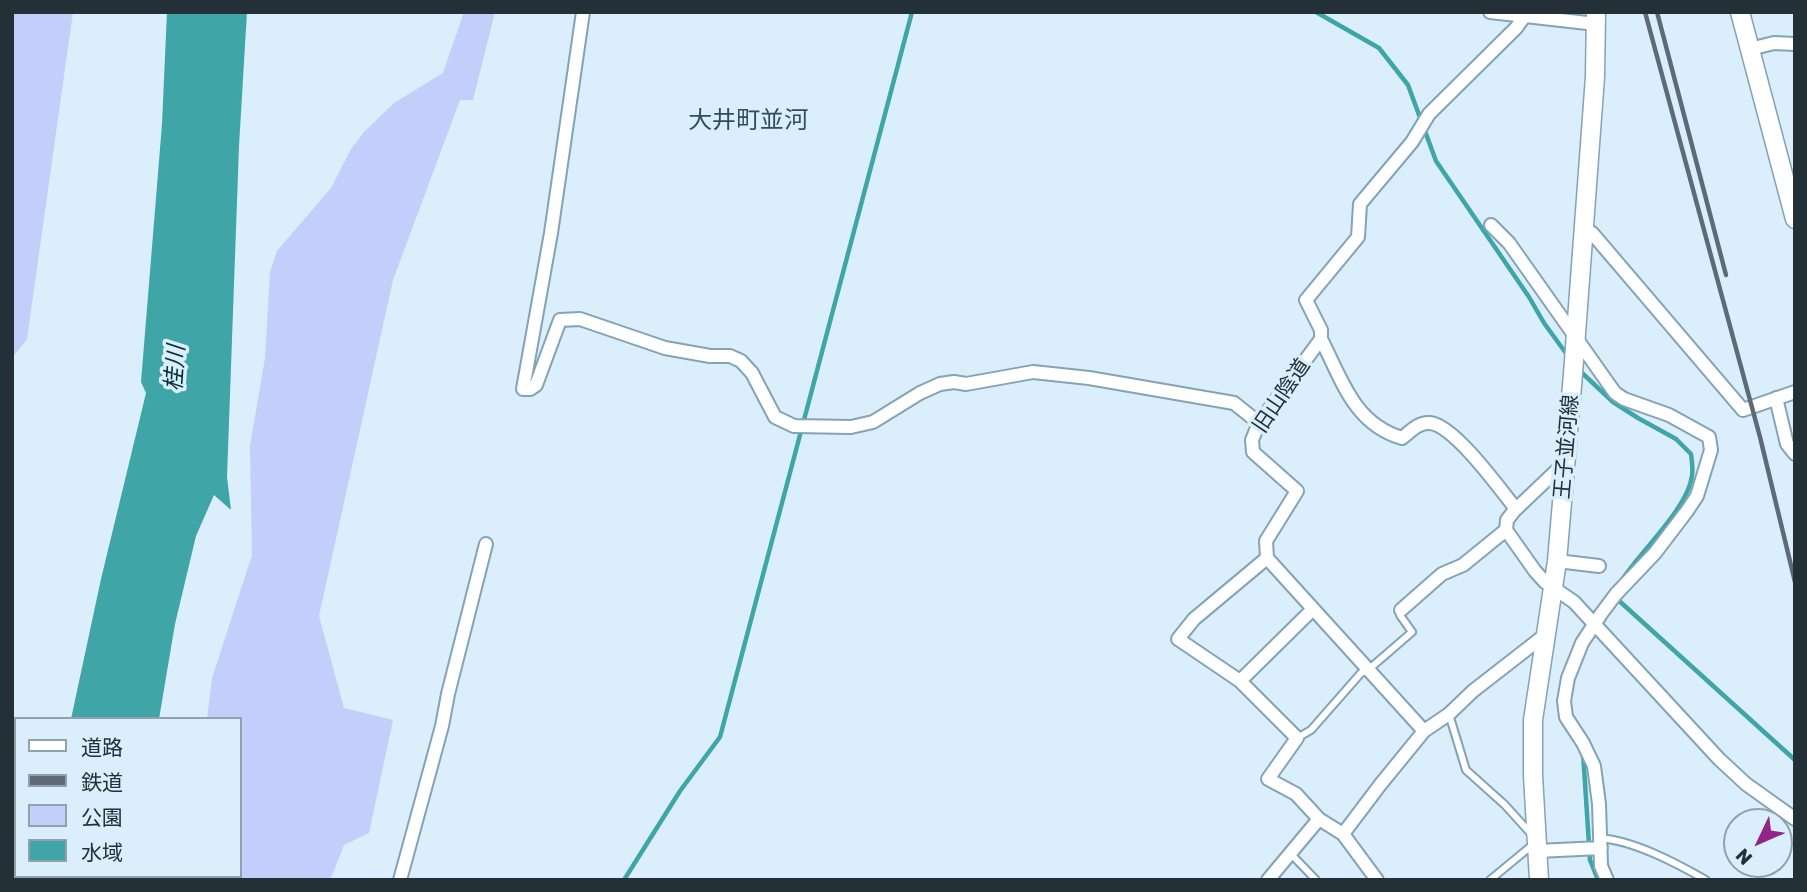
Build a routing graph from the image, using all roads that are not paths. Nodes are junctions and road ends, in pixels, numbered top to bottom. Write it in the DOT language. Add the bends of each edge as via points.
graph roads {
  1 [pos="583,12"];
  2 [pos="1490,12"];
  3 [pos="1740,12"];
  4 [pos="1524,17"];
  5 [pos="1596,18"];
  6 [pos="1795,44"];
  7 [pos="1750,50"];
  8 [pos="1795,219"];
  9 [pos="1492,225"];
  10 [pos="1584,228"];
  11 [pos="1321,339"];
  12 [pos="1576,341"];
  13 [pos="1795,392"];
  14 [pos="1776,398"];
  15 [pos="1259,423"];
  16 [pos="1795,454"];
  17 [pos="1566,467"];
  18 [pos="1516,509"];
  19 [pos="1506,530"];
  20 [pos="486,544"];
  21 [pos="1267,558"];
  22 [pos="1558,561"];
  23 [pos="1599,566"];
  24 [pos="1553,588"];
  25 [pos="1313,610"];
  26 [pos="1401,610"];
  27 [pos="1594,624"];
  28 [pos="1545,635"];
  29 [pos="1368,670"];
  30 [pos="1240,681"];
  31 [pos="1449,714"];
  32 [pos="1424,732"];
  33 [pos="1297,738"];
  34 [pos="1319,819"];
  35 [pos="1795,819"];
  36 [pos="1343,834"];
  37 [pos="1600,843"];
  38 [pos="1537,845"];
  39 [pos="1290,853"];
  40 [pos="400,880"];
  41 [pos="1268,880"];
  42 [pos="1316,880"];
  43 [pos="1377,880"];
  44 [pos="1490,880"];
  45 [pos="1538,880"];
  46 [pos="1607,880"];
  47 [pos="1706,880"];
  1 -- 15 [label="street" via="523,389 536,385 560,320 580,319 665,348 741,361 775,417 794,426 851,427 873,422 940,384 1033,372 1234,403"];
  2 -- 4 [label="street"];
  3 -- 7 [label="main road"];
  4 -- 5 [label="street"];
  4 -- 11 [label="street, 旧山陰道" via="1429,114 1412,142 1360,204 1358,237 1306,300"];
  5 -- 10 [label="main road, 王子並河線"];
  6 -- 7 [label="street" via="1774,43"];
  7 -- 8 [label="main road"];
  9 -- 12 [label="street"];
  10 -- 12 [label="main road, 王子並河線"];
  10 -- 14 [label="street" via="1743,410"];
  11 -- 15 [label="street, 旧山陰道"];
  11 -- 18 [label="street" via="1366,419 1402,439 1419,425 1432,423 1446,430"];
  12 -- 17 [label="main road, 王子並河線"];
  12 -- 27 [label="street" via="1615,393 1697,429 1709,437 1711,450 1697,496 1687,511"];
  13 -- 14 [label="street"];
  14 -- 16 [label="street" via="1787,444"];
  15 -- 21 [label="street, 旧山陰道" via="1253,452 1297,491 1266,541"];
  17 -- 18 [label="street"];
  17 -- 22 [label="main road, 王子並河線"];
  18 -- 19 [label="street"];
  19 -- 24 [label="street"];
  19 -- 26 [label="street" via="1463,565 1442,574"];
  20 -- 40 [label="street"];
  21 -- 25 [label="street"];
  21 -- 30 [label="street" via="1194,619 1178,639"];
  22 -- 23 [label="street"];
  22 -- 24 [label="main road, 王子並河線"];
  24 -- 27 [label="street"];
  24 -- 28 [label="main road, 王子並河線"];
  25 -- 29 [label="street"];
  25 -- 30 [label="street"];
  26 -- 29 [label="lane" via="1412,632"];
  27 -- 35 [label="street" via="1719,759"];
  27 -- 37 [label="street" via="1568,678 1564,701 1566,717 1594,766"];
  28 -- 31 [label="street"];
  28 -- 38 [label="main road, 王子並河線" via="1534,720"];
  29 -- 32 [label="street"];
  29 -- 33 [label="lane" via="1311,730"];
  30 -- 33 [label="street"];
  31 -- 32 [label="street"];
  31 -- 38 [label="lane" via="1466,770 1505,805"];
  32 -- 36 [label="street"];
  33 -- 34 [label="street" via="1268,779 1296,794"];
  34 -- 36 [label="street"];
  34 -- 39 [label="street"];
  36 -- 43 [label="street"];
  37 -- 38 [label="street"];
  37 -- 46 [label="street"];
  37 -- 47 [label="lane" via="1613,839 1673,861"];
  38 -- 44 [label="lane"];
  38 -- 45 [label="main road, 王子並河線"];
  39 -- 41 [label="street"];
  39 -- 42 [label="lane"];
}
